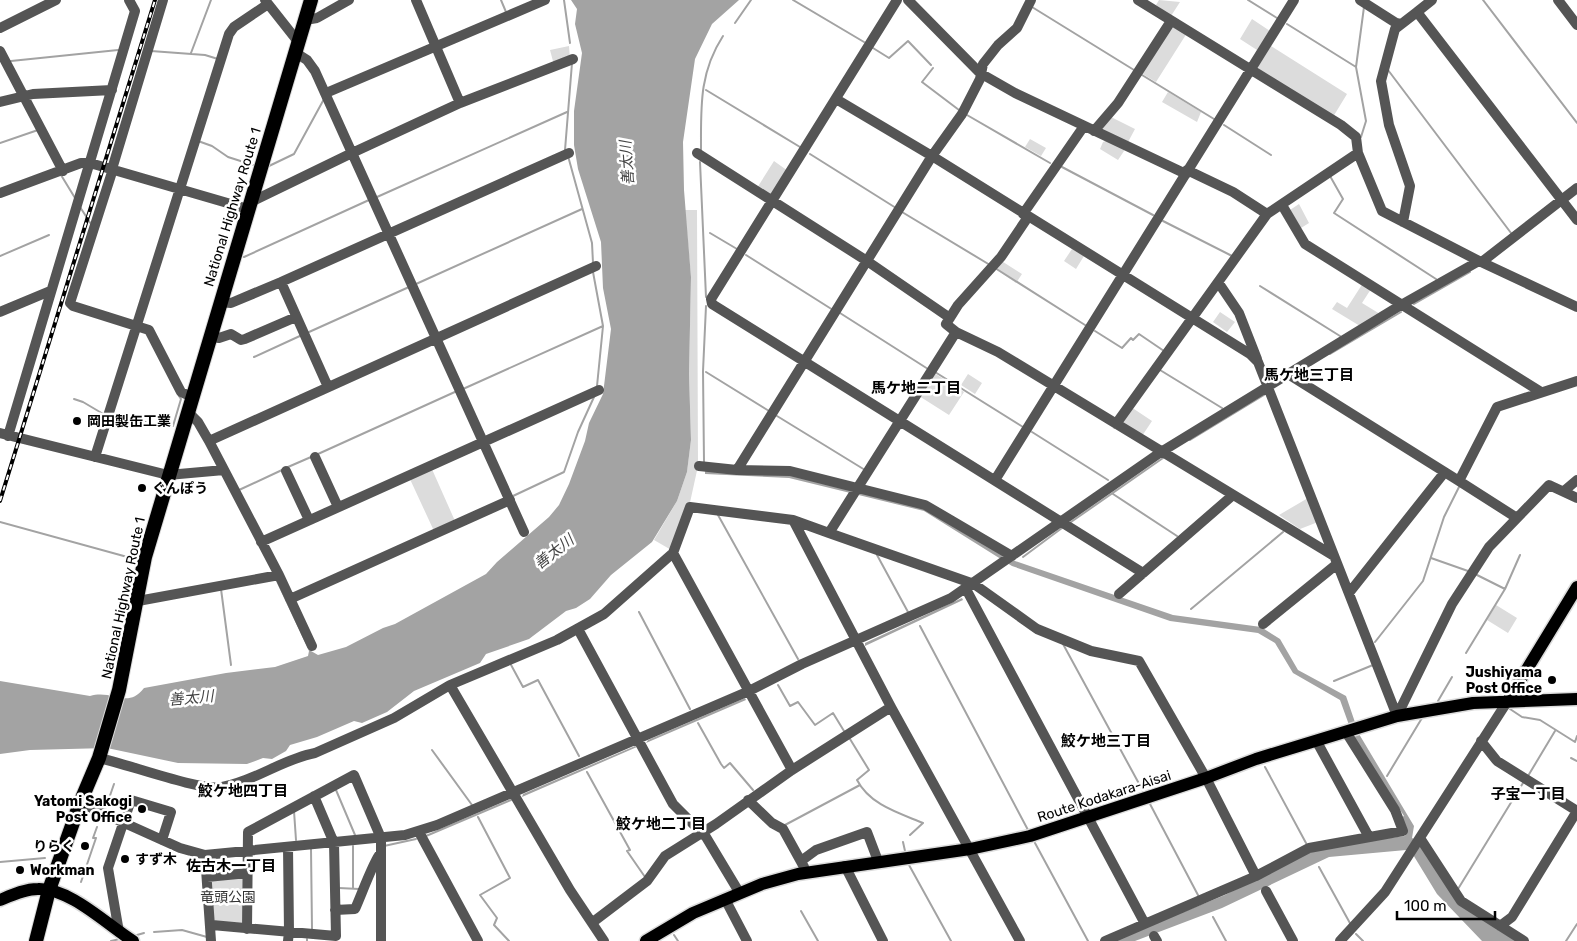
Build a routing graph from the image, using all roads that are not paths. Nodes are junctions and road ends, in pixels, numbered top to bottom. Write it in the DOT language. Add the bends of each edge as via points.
graph roads {
  1 [pos="56,0"];
  2 [pos="129,0"];
  3 [pos="163,0"];
  4 [pos="312,0"];
  5 [pos="349,0"];
  6 [pos="416,0"];
  7 [pos="545,0"];
  8 [pos="897,0"];
  9 [pos="908,0"];
  10 [pos="1031,0"];
  11 [pos="1138,0"];
  12 [pos="1294,0"];
  13 [pos="1360,0"];
  14 [pos="1432,0"];
  15 [pos="1558,0"];
  16 [pos="266,2"];
  17 [pos="1153,4"];
  18 [pos="1417,12"];
  19 [pos="305,20"];
  20 [pos="1171,21"];
  21 [pos="1401,24"];
  22 [pos="1577,25"];
  23 [pos="0,28"];
  24 [pos="436,46"];
  25 [pos="297,48"];
  26 [pos="0,51"];
  27 [pos="574,59"];
  28 [pos="1251,69"];
  29 [pos="980,73"];
  30 [pos="112,90"];
  31 [pos="326,93"];
  32 [pos="24,95"];
  33 [pos="836,99"];
  34 [pos="0,102"];
  35 [pos="460,103"];
  36 [pos="1084,126"];
  37 [pos="1094,131"];
  38 [pos="352,153"];
  39 [pos="569,153"];
  40 [pos="696,153"];
  41 [pos="1358,153"];
  42 [pos="932,156"];
  43 [pos="90,163"];
  44 [pos="112,169"];
  45 [pos="63,171"];
  46 [pos="1186,172"];
  47 [pos="178,188"];
  48 [pos="1577,188"];
  49 [pos="0,193"];
  50 [pos="1562,200"];
  51 [pos="773,202"];
  52 [pos="249,205"];
  53 [pos="1282,205"];
  54 [pos="1267,214"];
  55 [pos="1025,215"];
  56 [pos="1577,220"];
  57 [pos="1403,222"];
  58 [pos="389,234"];
  59 [pos="867,261"];
  60 [pos="1481,261"];
  61 [pos="596,266"];
  62 [pos="1122,276"];
  63 [pos="281,282"];
  64 [pos="1218,282"];
  65 [pos="50,291"];
  66 [pos="220,302"];
  67 [pos="1402,305"];
  68 [pos="1577,307"];
  69 [pos="0,312"];
  70 [pos="296,317"];
  71 [pos="950,318"];
  72 [pos="1192,320"];
  73 [pos="135,326"];
  74 [pos="956,332"];
  75 [pos="210,336"];
  76 [pos="436,337"];
  77 [pos="805,362"];
  78 [pos="1258,362"];
  79 [pos="1288,374"];
  80 [pos="1577,381"];
  81 [pos="1269,385"];
  82 [pos="328,387"];
  83 [pos="1053,387"];
  84 [pos="598,390"];
  85 [pos="1540,392"];
  86 [pos="192,397"];
  87 [pos="188,412"];
  88 [pos="900,421"];
  89 [pos="1116,424"];
  90 [pos="4,434"];
  91 [pos="209,441"];
  92 [pos="483,442"];
  93 [pos="1161,452"];
  94 [pos="95,457"];
  95 [pos="315,457"];
  96 [pos="699,466"];
  97 [pos="224,470"];
  98 [pos="737,470"];
  99 [pos="286,471"];
  100 [pos="1444,473"];
  101 [pos="168,475"];
  102 [pos="995,480"];
  103 [pos="1577,480"];
  104 [pos="1459,481"];
  105 [pos="856,491"];
  106 [pos="1564,491"];
  107 [pos="1233,495"];
  108 [pos="1577,498"];
  109 [pos="510,500"];
  110 [pos="338,507"];
  111 [pos="1517,518"];
  112 [pos="309,520"];
  113 [pos="793,520"];
  114 [pos="1061,521"];
  115 [pos="524,532"];
  116 [pos="829,533"];
  117 [pos="261,542"];
  118 [pos="673,553"];
  119 [pos="1008,559"];
  120 [pos="1336,560"];
  121 [pos="1142,573"];
  122 [pos="279,575"];
  123 [pos="970,586"];
  124 [pos="1577,587"];
  125 [pos="1349,593"];
  126 [pos="1119,594"];
  127 [pos="290,599"];
  128 [pos="138,601"];
  129 [pos="1263,624"];
  130 [pos="578,629"];
  131 [pos="857,641"];
  132 [pos="312,646"];
  133 [pos="450,685"];
  134 [pos="749,690"];
  135 [pos="1577,699"];
  136 [pos="1508,702"];
  137 [pos="891,707"];
  138 [pos="1396,716"];
  139 [pos="1346,732"];
  140 [pos="639,738"];
  141 [pos="1481,741"];
  142 [pos="1317,742"];
  143 [pos="99,758"];
  144 [pos="792,770"];
  145 [pos="1206,778"];
  146 [pos="514,793"];
  147 [pos="314,796"];
  148 [pos="748,800"];
  149 [pos="80,803"];
  150 [pos="1577,811"];
  151 [pos="1088,817"];
  152 [pos="123,823"];
  153 [pos="419,832"];
  154 [pos="701,834"];
  155 [pos="1369,837"];
  156 [pos="381,838"];
  157 [pos="1420,838"];
  158 [pos="162,840"];
  159 [pos="334,843"];
  160 [pos="288,847"];
  161 [pos="970,849"];
  162 [pos="248,852"];
  163 [pos="381,853"];
  164 [pos="205,855"];
  165 [pos="878,861"];
  166 [pos="845,866"];
  167 [pos="804,867"];
  168 [pos="248,873"];
  169 [pos="1256,876"];
  170 [pos="207,877"];
  171 [pos="49,890"];
  172 [pos="1266,891"];
  173 [pos="739,892"];
  174 [pos="725,898"];
  175 [pos="0,900"];
  176 [pos="335,910"];
  177 [pos="593,922"];
  178 [pos="1144,922"];
  179 [pos="212,925"];
  180 [pos="1500,926"];
  181 [pos="247,929"];
  182 [pos="119,932"];
  183 [pos="289,937"];
  184 [pos="36,941"];
  185 [pos="133,941"];
  186 [pos="211,941"];
  187 [pos="381,941"];
  188 [pos="478,941"];
  189 [pos="604,941"];
  190 [pos="646,941"];
  191 [pos="747,941"];
  192 [pos="882,941"];
  193 [pos="1020,941"];
  194 [pos="1105,941"];
  195 [pos="1293,941"];
  196 [pos="1340,941"];
  197 [pos="1524,941"];
  1 -- 23 [label="street"];
  2 -- 30 [label="street" via="135,11"];
  3 -- 44 [label="street"];
  4 -- 19 [label="highway, National Highway Route 1"];
  5 -- 19 [label="street" via="317,18"];
  6 -- 24 [label="street"];
  7 -- 24 [label="street"];
  8 -- 33 [label="street"];
  9 -- 29 [label="street"];
  10 -- 29 [label="street" via="1016,28 998,45"];
  11 -- 17 [label="street"];
  12 -- 28 [label="street"];
  13 -- 21 [label="street"];
  14 -- 18 [label="street"];
  15 -- 22 [label="street"];
  16 -- 25 [label="street"];
  16 -- 47 [label="street" via="229,34"];
  17 -- 20 [label="street"];
  18 -- 21 [label="street"];
  18 -- 50 [label="street"];
  19 -- 25 [label="highway, National Highway Route 1"];
  20 -- 28 [label="street"];
  20 -- 37 [label="street" via="1118,103"];
  21 -- 57 [label="street" via="1395,29 1382,81 1389,125 1410,186"];
  24 -- 31 [label="street"];
  24 -- 35 [label="street"];
  25 -- 31 [label="street" via="308,60"];
  25 -- 52 [label="highway, National Highway Route 1"];
  26 -- 32 [label="street"];
  27 -- 35 [label="street"];
  28 -- 41 [label="street" via="1356,136"];
  28 -- 46 [label="street"];
  29 -- 36 [label="street"];
  29 -- 42 [label="street" via="962,114"];
  30 -- 32 [label="street"];
  30 -- 43 [label="street"];
  31 -- 38 [label="street"];
  32 -- 34 [label="street"];
  32 -- 45 [label="street"];
  33 -- 42 [label="street"];
  33 -- 51 [label="street"];
  35 -- 38 [label="street"];
  36 -- 37 [label="street"];
  36 -- 55 [label="street"];
  37 -- 46 [label="street"];
  38 -- 52 [label="street"];
  38 -- 58 [label="street"];
  39 -- 58 [label="street"];
  40 -- 51 [label="street"];
  41 -- 53 [label="street"];
  41 -- 57 [label="street" via="1378,206"];
  42 -- 55 [label="street"];
  42 -- 59 [label="street"];
  43 -- 44 [label="street"];
  43 -- 45 [label="street"];
  43 -- 65 [label="street"];
  44 -- 47 [label="street"];
  44 -- 73 [label="street" via="70,303"];
  45 -- 49 [label="street"];
  46 -- 54 [label="street" via="1233,192"];
  46 -- 62 [label="street"];
  47 -- 52 [label="street"];
  47 -- 73 [label="street"];
  48 -- 50 [label="street"];
  50 -- 56 [label="street"];
  50 -- 60 [label="street"];
  51 -- 59 [label="street"];
  51 -- 77 [label="street" via="707,302"];
  52 -- 66 [label="highway, National Highway Route 1"];
  53 -- 54 [label="street"];
  53 -- 67 [label="street" via="1304,244"];
  54 -- 64 [label="street"];
  55 -- 62 [label="street"];
  55 -- 71 [label="street" via="1000,257"];
  57 -- 60 [label="street"];
  58 -- 63 [label="street"];
  58 -- 76 [label="street"];
  59 -- 71 [label="street"];
  59 -- 77 [label="street"];
  60 -- 67 [label="street"];
  60 -- 68 [label="street"];
  61 -- 76 [label="street"];
  62 -- 72 [label="street"];
  62 -- 83 [label="street"];
  63 -- 66 [label="street" via="231,303"];
  63 -- 70 [label="street"];
  64 -- 72 [label="street"];
  64 -- 78 [label="street" via="1239,313"];
  65 -- 69 [label="street"];
  65 -- 90 [label="street"];
  66 -- 75 [label="highway, National Highway Route 1"];
  67 -- 79 [label="street"];
  67 -- 85 [label="street"];
  70 -- 75 [label="street" via="241,340 231,334 219,338"];
  70 -- 82 [label="street"];
  71 -- 74 [label="street" via="946,324"];
  72 -- 78 [label="street"];
  72 -- 89 [label="street"];
  73 -- 86 [label="street" via="149,330 181,392"];
  73 -- 94 [label="street"];
  74 -- 83 [label="street" via="998,352"];
  74 -- 88 [label="street"];
  75 -- 86 [label="highway, National Highway Route 1"];
  76 -- 82 [label="street"];
  76 -- 92 [label="street"];
  77 -- 88 [label="street"];
  77 -- 98 [label="street"];
  78 -- 81 [label="street"];
  79 -- 81 [label="street"];
  79 -- 100 [label="street"];
  80 -- 85 [label="street"];
  81 -- 93 [label="street"];
  81 -- 120 [label="street"];
  82 -- 91 [label="street"];
  83 -- 89 [label="street"];
  83 -- 102 [label="street"];
  84 -- 92 [label="street"];
  85 -- 104 [label="street" via="1497,408"];
  86 -- 87 [label="highway, National Highway Route 1"];
  87 -- 91 [label="street"];
  87 -- 101 [label="highway, National Highway Route 1"];
  88 -- 102 [label="street"];
  88 -- 105 [label="street"];
  89 -- 93 [label="street"];
  90 -- 94 [label="street"];
  91 -- 97 [label="street"];
  92 -- 109 [label="street"];
  92 -- 110 [label="street"];
  93 -- 107 [label="street"];
  93 -- 114 [label="street"];
  94 -- 101 [label="street"];
  95 -- 110 [label="street"];
  96 -- 98 [label="street"];
  97 -- 101 [label="street"];
  97 -- 117 [label="street"];
  98 -- 105 [label="street" via="790,471"];
  99 -- 112 [label="street"];
  100 -- 104 [label="street"];
  100 -- 125 [label="street"];
  101 -- 128 [label="highway, National Highway Route 1" via="145,557"];
  102 -- 114 [label="street"];
  103 -- 106 [label="street"];
  104 -- 111 [label="street"];
  105 -- 116 [label="street"];
  105 -- 119 [label="street" via="925,505"];
  106 -- 108 [label="street"];
  106 -- 111 [label="street" via="1549,485"];
  107 -- 120 [label="street"];
  107 -- 121 [label="street"];
  109 -- 115 [label="street"];
  109 -- 127 [label="street"];
  110 -- 112 [label="street"];
  111 -- 138 [label="street" via="1489,547 1452,604"];
  112 -- 117 [label="street"];
  113 -- 116 [label="street"];
  113 -- 118 [label="street" via="690,507"];
  113 -- 131 [label="street"];
  114 -- 119 [label="street"];
  114 -- 121 [label="street"];
  116 -- 123 [label="street"];
  117 -- 122 [label="street"];
  118 -- 130 [label="street" via="604,614"];
  118 -- 134 [label="street"];
  119 -- 123 [label="street"];
  120 -- 125 [label="street"];
  120 -- 129 [label="street"];
  121 -- 126 [label="street"];
  122 -- 127 [label="street"];
  122 -- 128 [label="street"];
  123 -- 131 [label="street" via="925,611"];
  123 -- 145 [label="street" via="1037,629 1091,651 1139,661"];
  123 -- 151 [label="street"];
  124 -- 136 [label="main road"];
  125 -- 138 [label="street"];
  127 -- 132 [label="street"];
  128 -- 143 [label="highway, National Highway Route 1" via="119,690"];
  130 -- 133 [label="street"];
  130 -- 140 [label="street"];
  131 -- 134 [label="street"];
  131 -- 137 [label="street"];
  133 -- 143 [label="street" via="394,718 315,753 222,787 197,785"];
  133 -- 146 [label="street"];
  134 -- 140 [label="street"];
  134 -- 144 [label="street"];
  135 -- 136 [label="main road, Route Kodakara-Aisai"];
  136 -- 138 [label="main road, Route Kodakara-Aisai" via="1473,703"];
  136 -- 141 [label="street"];
  137 -- 144 [label="street"];
  137 -- 161 [label="street"];
  138 -- 139 [label="main road, Route Kodakara-Aisai"];
  139 -- 142 [label="main road, Route Kodakara-Aisai"];
  139 -- 155 [label="street" via="1403,826 1400,833"];
  140 -- 146 [label="street"];
  140 -- 154 [label="street" via="673,804"];
  141 -- 150 [label="street" via="1497,761"];
  141 -- 157 [label="street"];
  142 -- 145 [label="main road, Route Kodakara-Aisai" via="1256,759"];
  142 -- 155 [label="street"];
  143 -- 149 [label="highway, National Highway Route 1"];
  144 -- 148 [label="street"];
  145 -- 151 [label="main road, Route Kodakara-Aisai"];
  145 -- 169 [label="street"];
  146 -- 153 [label="street"];
  146 -- 177 [label="street" via="570,890"];
  147 -- 156 [label="street" via="354,775"];
  147 -- 159 [label="street"];
  147 -- 162 [label="street" via="248,832"];
  148 -- 154 [label="street"];
  148 -- 167 [label="street" via="782,830"];
  149 -- 152 [label="street"];
  149 -- 171 [label="highway, National Highway Route 1"];
  150 -- 180 [label="street" via="1512,917"];
  151 -- 161 [label="main road, Route Kodakara-Aisai" via="1030,836"];
  151 -- 178 [label="street"];
  152 -- 158 [label="street"];
  152 -- 158 [label="street" via="131,800 171,812"];
  152 -- 182 [label="street" via="108,868"];
  153 -- 156 [label="street"];
  153 -- 188 [label="street"];
  154 -- 173 [label="street"];
  154 -- 177 [label="street" via="665,856 644,884"];
  155 -- 169 [label="street" via="1308,848"];
  156 -- 159 [label="street"];
  156 -- 163 [label="street"];
  157 -- 180 [label="street" via="1461,900"];
  157 -- 196 [label="street" via="1385,892"];
  158 -- 164 [label="street"];
  159 -- 160 [label="street"];
  159 -- 176 [label="street"];
  160 -- 162 [label="street"];
  160 -- 183 [label="street"];
  161 -- 165 [label="main road, Route Kodakara-Aisai"];
  161 -- 193 [label="street"];
  162 -- 164 [label="street"];
  162 -- 168 [label="street"];
  163 -- 176 [label="street" via="375,858 355,909"];
  163 -- 187 [label="street"];
  164 -- 170 [label="street"];
  165 -- 166 [label="main road, Route Kodakara-Aisai"];
  165 -- 167 [label="street" via="867,832 816,850"];
  166 -- 167 [label="main road, Route Kodakara-Aisai"];
  166 -- 192 [label="street"];
  167 -- 173 [label="main road, Route Kodakara-Aisai"];
  168 -- 170 [label="street"];
  168 -- 181 [label="street"];
  169 -- 178 [label="street"];
  170 -- 179 [label="street"];
  171 -- 175 [label="main road" via="26,890"];
  171 -- 182 [label="main road" via="66,896"];
  171 -- 184 [label="highway, National Highway Route 1"];
  172 -- 195 [label="street"];
  173 -- 174 [label="main road, Route Kodakara-Aisai"];
  174 -- 190 [label="main road, Route Kodakara-Aisai" via="692,913"];
  174 -- 191 [label="street"];
  176 -- 183 [label="street" via="336,936"];
  177 -- 189 [label="street"];
  178 -- 194 [label="street"];
  179 -- 181 [label="street"];
  179 -- 186 [label="street"];
  180 -- 197 [label="street"];
  181 -- 183 [label="street"];
  182 -- 185 [label="main road"];
}
